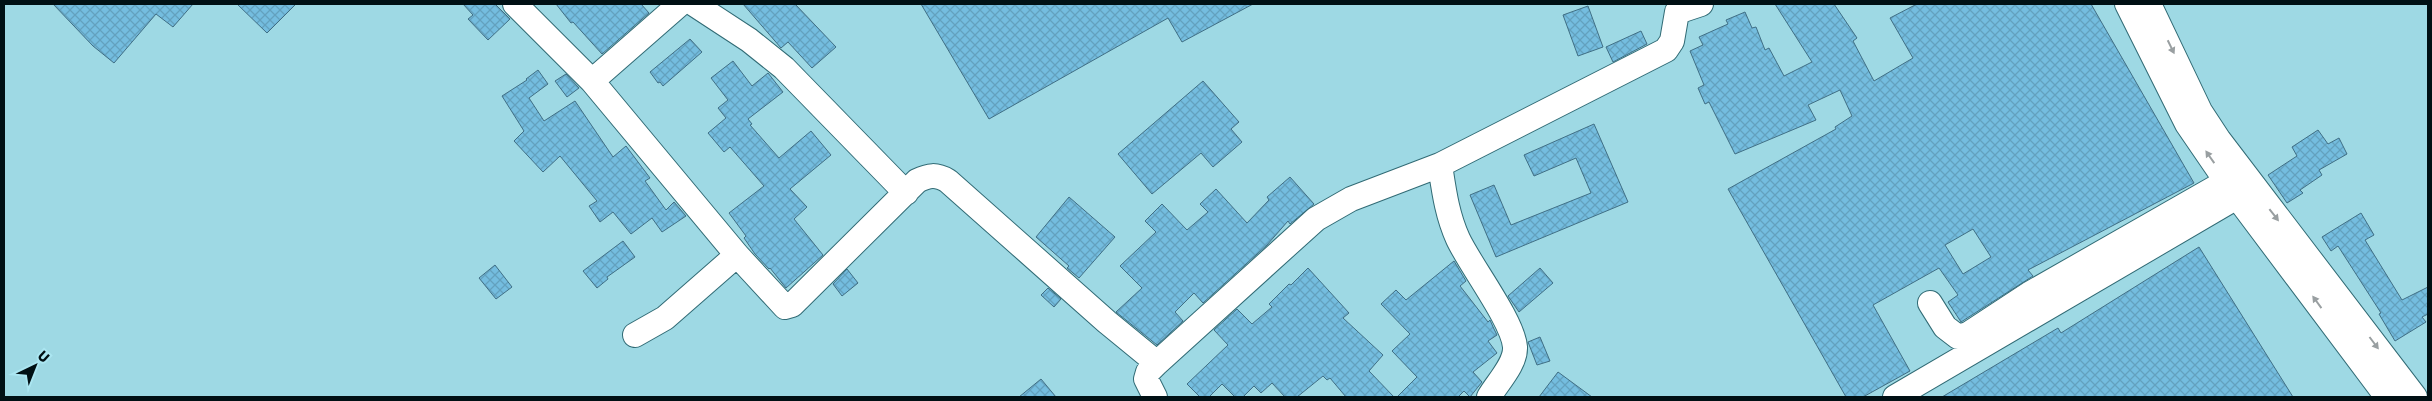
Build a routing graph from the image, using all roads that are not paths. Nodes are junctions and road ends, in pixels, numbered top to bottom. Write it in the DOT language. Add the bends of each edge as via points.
graph roads {
  1 [pos="515,4"];
  2 [pos="680,4"];
  3 [pos="694,4"];
  4 [pos="1701,4"];
  5 [pos="2127,4"];
  6 [pos="2149,4"];
  7 [pos="1675,8"];
  8 [pos="592,81"];
  9 [pos="1440,165"];
  10 [pos="2239,188"];
  11 [pos="906,194"];
  12 [pos="737,255"];
  13 [pos="1930,303"];
  14 [pos="635,335"];
  15 [pos="1157,363"];
  16 [pos="1155,397"];
  17 [pos="1489,397"];
  18 [pos="1895,397"];
  19 [pos="2387,397"];
  20 [pos="2415,397"];
  1 -- 8 [label="street"];
  2 -- 8 [label="street"];
  3 -- 11 [label="street" via="749,40 784,68"];
  4 -- 7 [label="street"];
  10 -- 5 [label="street, one-way" via="2188,124"];
  6 -- 10 [label="street, one-way"];
  7 -- 9 [label="street" via="1672,41 1666,50"];
  8 -- 12 [label="street"];
  9 -- 15 [label="street" via="1351,199 1316,219"];
  9 -- 17 [label="street" via="1446,207 1458,239 1508,326 1515,346 1513,358"];
  10 -- 13 [label="street" via="2029,294 1958,338 1944,327"];
  10 -- 18 [label="street"];
  19 -- 10 [label="street, one-way"];
  10 -- 20 [label="street, one-way"];
  11 -- 12 [label="street" via="788,308 782,306"];
  11 -- 15 [label="street" via="916,181 925,177 937,175 948,181"];
  12 -- 14 [label="street" via="665,318"];
  15 -- 16 [label="street" via="1146,379"];
}
